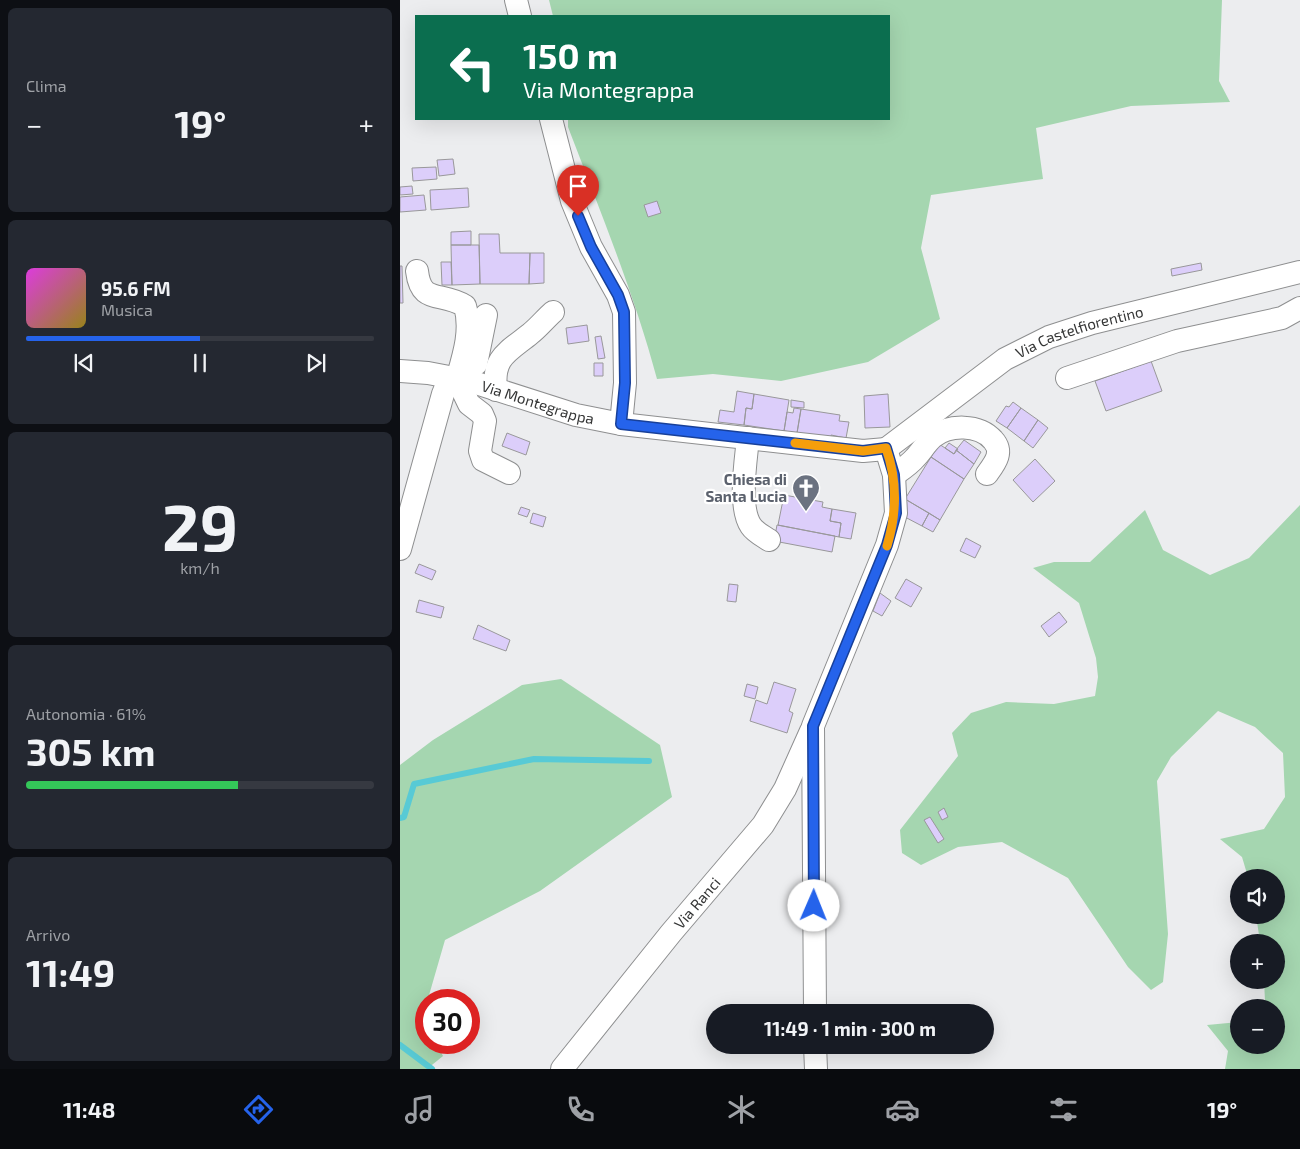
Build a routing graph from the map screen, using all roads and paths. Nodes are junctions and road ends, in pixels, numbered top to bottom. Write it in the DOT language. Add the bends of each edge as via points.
graph roads {
  1 [pos="516,0"];
  2 [pos="520,15"];
  3 [pos="551,120"];
  4 [pos="417,271"];
  5 [pos="1300,272"];
  6 [pos="1300,308"];
  7 [pos="553,312"];
  8 [pos="486,315"];
  9 [pos="400,370"];
  10 [pos="1067,378"];
  11 [pos="459,379"];
  12 [pos="496,390"];
  13 [pos="621,424"];
  14 [pos="748,438"];
  15 [pos="886,448"];
  16 [pos="509,473"];
  17 [pos="987,474"];
  18 [pos="894,475"];
  19 [pos="769,540"];
  20 [pos="400,548"];
  21 [pos="813,726"];
  22 [pos="815,1004"];
  23 [pos="815,1054"];
  24 [pos="562,1069"];
  25 [pos="816,1069"];
  1 -- 2 [label="street"];
  3 -- 13 [label="street" via="572,201 624,312 625,383"];
  4 -- 11 [label="street" via="419,286 426,294 465,306 468,319"];
  5 -- 15 [label="street, Via Castelfiorentino" via="1092,322 1031,345 977,379"];
  6 -- 10 [label="street" via="1282,318 1177,341"];
  7 -- 12 [label="street" via="500,360 495,377"];
  8 -- 11 [label="street" via="478,359"];
  9 -- 11 [label="street, Via Montegrappa"];
  11 -- 12 [label="street, Via Montegrappa"];
  11 -- 16 [label="street" via="469,404 482,414 485,421 480,451 483,460"];
  11 -- 20 [label="street" via="443,394"];
  12 -- 13 [label="street, Via Montegrappa" via="576,415"];
  13 -- 14 [label="street, Via Montegrappa"];
  14 -- 15 [label="street, Via Montegrappa" via="863,451"];
  14 -- 19 [label="street" via="745,467 747,518 752,528"];
  15 -- 18 [label="street, Via Ranci"];
  17 -- 18 [label="street" via="998,457 997,444 988,434 972,428 954,428 934,437 914,460"];
  18 -- 21 [label="street, Via Ranci" via="896,513 887,545"];
  21 -- 22 [label="street"];
  21 -- 24 [label="street, Via Ranci" via="785,789 763,825"];
  23 -- 25 [label="street"];
}
